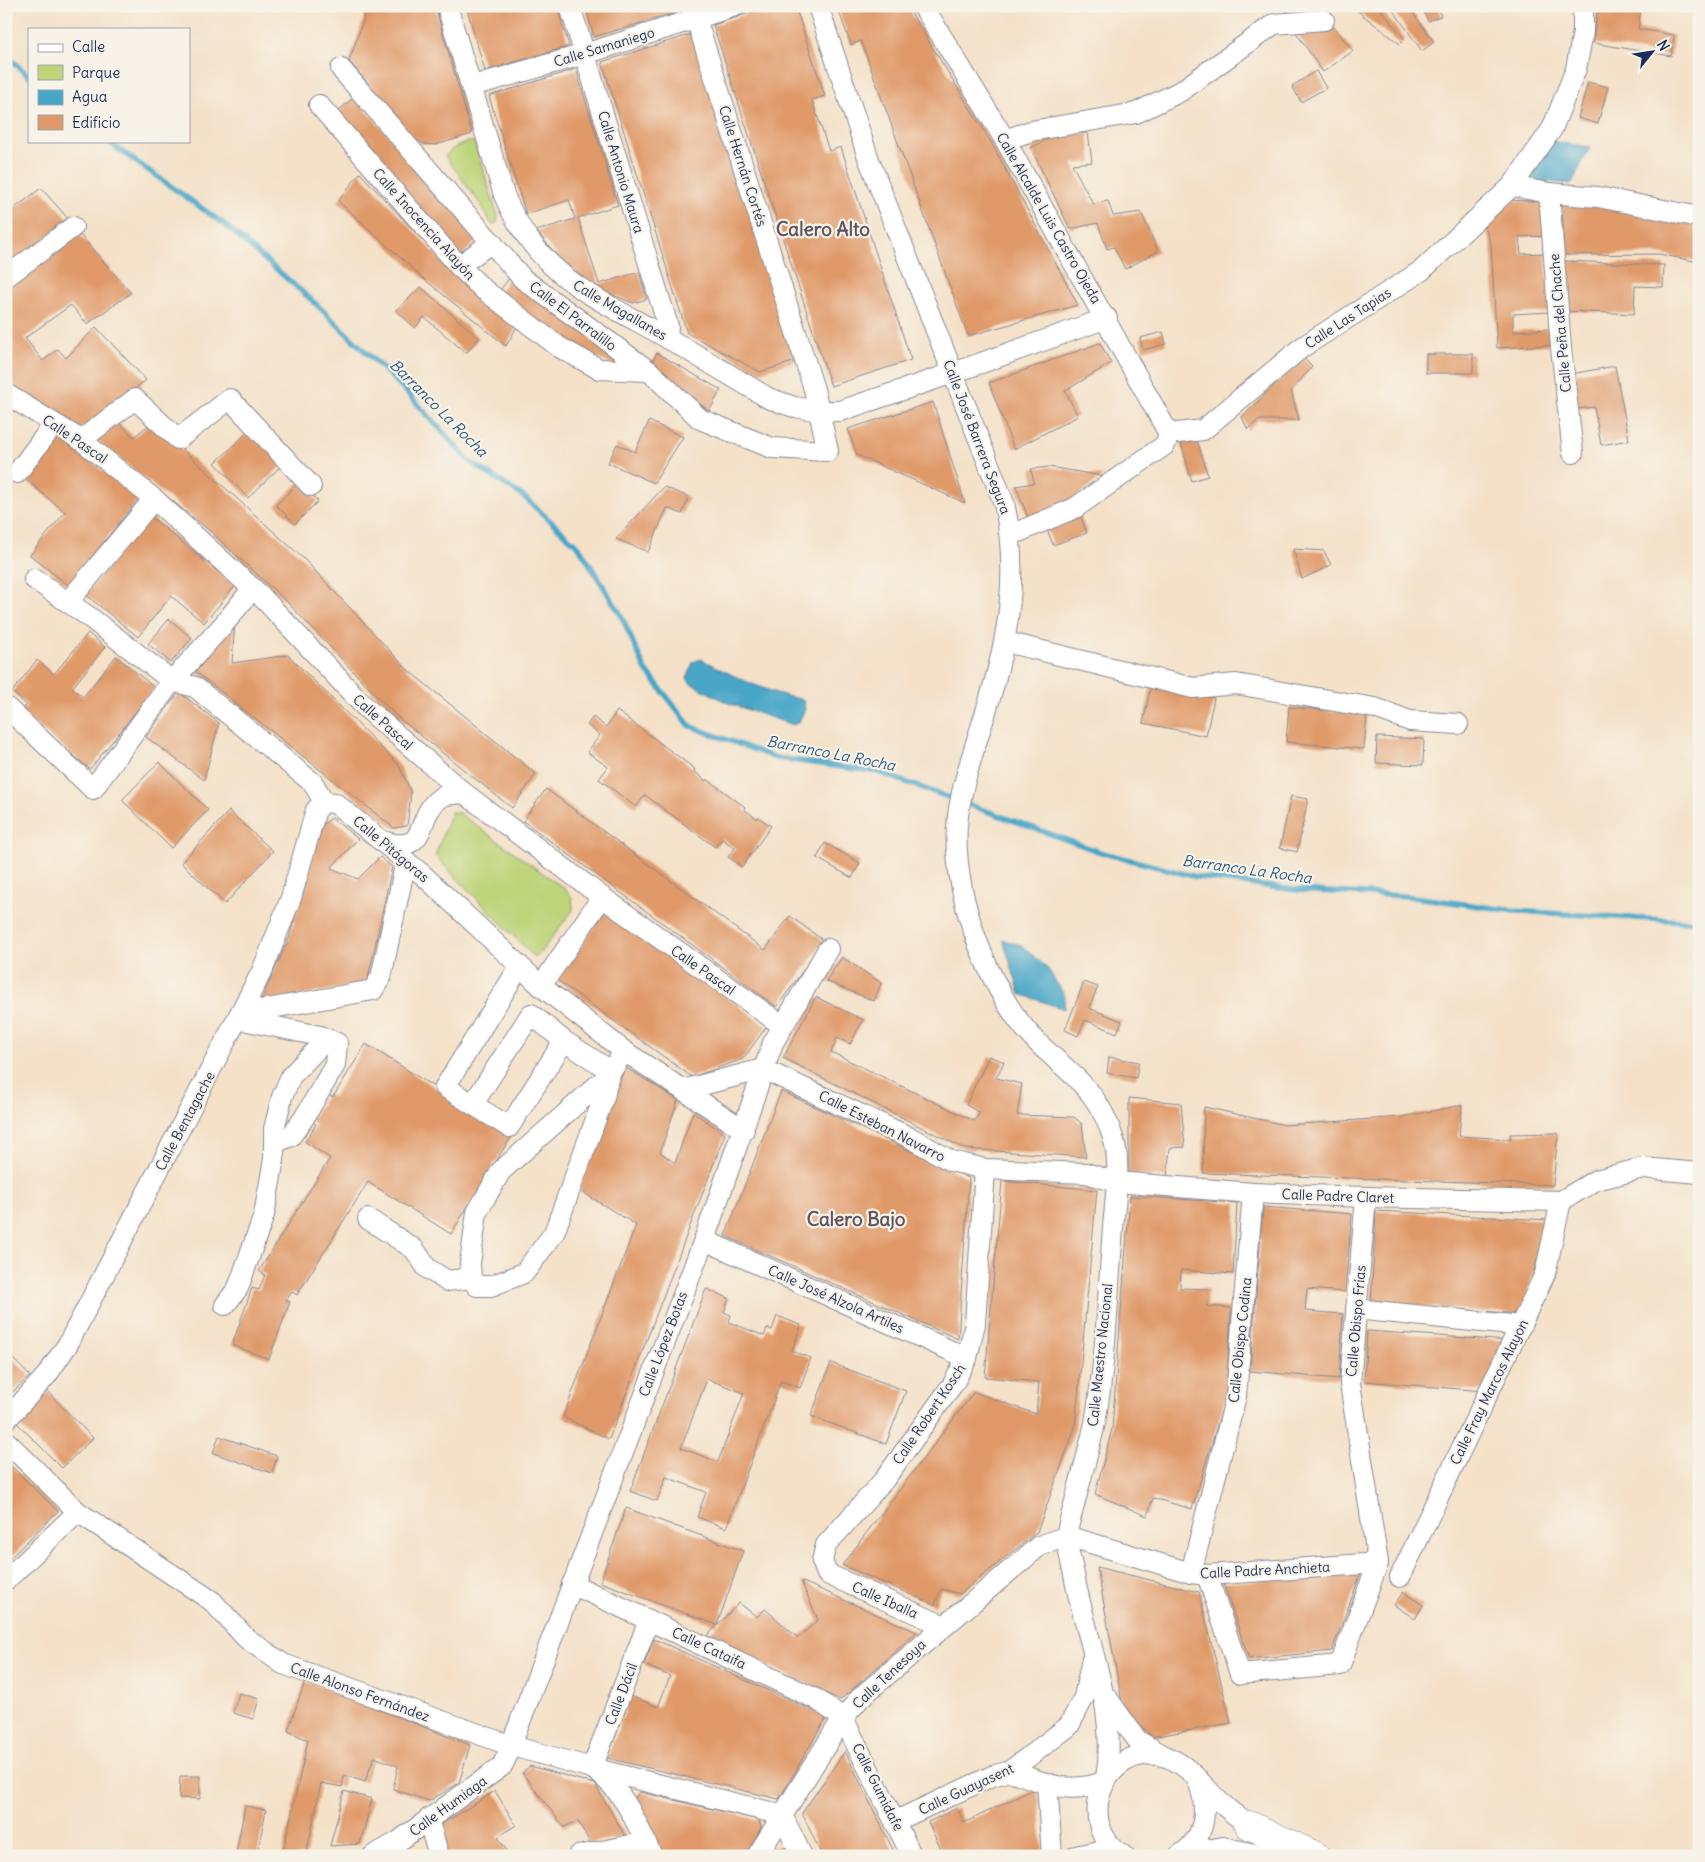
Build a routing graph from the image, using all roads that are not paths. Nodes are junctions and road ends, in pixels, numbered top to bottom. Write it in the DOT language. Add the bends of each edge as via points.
graph roads {
  1 [pos="447,6"];
  2 [pos="570,6"];
  3 [pos="736,6"];
  4 [pos="818,6"];
  5 [pos="923,6"];
  6 [pos="1583,6"];
  7 [pos="694,13"];
  8 [pos="1324,20"];
  9 [pos="585,54"];
  10 [pos="341,69"];
  11 [pos="472,86"];
  12 [pos="319,105"];
  13 [pos="1005,140"];
  14 [pos="1512,186"];
  15 [pos="1549,193"];
  16 [pos="1699,217"];
  17 [pos="73,227"];
  18 [pos="492,242"];
  19 [pos="459,266"];
  20 [pos="6,277"];
  21 [pos="1107,318"];
  22 [pos="667,338"];
  23 [pos="649,371"];
  24 [pos="953,373"];
  25 [pos="6,394"];
  26 [pos="820,411"];
  27 [pos="54,424"];
  28 [pos="1169,434"];
  29 [pos="81,440"];
  30 [pos="1573,453"];
  31 [pos="17,473"];
  32 [pos="311,486"];
  33 [pos="154,499"];
  34 [pos="1011,535"];
  35 [pos="34,579"];
  36 [pos="253,588"];
  37 [pos="68,602"];
  38 [pos="1006,642"];
  39 [pos="172,681"];
  40 [pos="6,707"];
  41 [pos="1458,724"];
  42 [pos="464,793"];
  43 [pos="324,802"];
  44 [pos="422,832"];
  45 [pos="383,842"];
  46 [pos="406,861"];
  47 [pos="423,875"];
  48 [pos="602,897"];
  49 [pos="828,949"];
  50 [pos="520,966"];
  51 [pos="541,986"];
  52 [pos="242,1010"];
  53 [pos="783,1026"];
  54 [pos="320,1036"];
  55 [pos="564,1041"];
  56 [pos="624,1051"];
  57 [pos="763,1069"];
  58 [pos="610,1073"];
  59 [pos="1082,1082"];
  60 [pos="683,1090"];
  61 [pos="473,1104"];
  62 [pos="744,1130"];
  63 [pos="274,1143"];
  64 [pos="985,1169"];
  65 [pos="1699,1173"];
  66 [pos="1116,1182"];
  67 [pos="1253,1193"];
  68 [pos="1366,1197"];
  69 [pos="1561,1200"];
  70 [pos="368,1219"];
  71 [pos="704,1240"];
  72 [pos="471,1278"];
  73 [pos="226,1305"];
  74 [pos="1356,1309"];
  75 [pos="1521,1326"];
  76 [pos="967,1358"];
  77 [pos="6,1420"];
  78 [pos="6,1441"];
  79 [pos="78,1512"];
  80 [pos="1067,1536"];
  81 [pos="1378,1563"];
  82 [pos="827,1574"];
  83 [pos="1199,1574"];
  84 [pos="1400,1576"];
  85 [pos="6,1580"];
  86 [pos="572,1584"];
  87 [pos="649,1620"];
  88 [pos="942,1626"];
  89 [pos="1093,1656"];
  90 [pos="1102,1691"];
  91 [pos="843,1718"];
  92 [pos="512,1746"];
  93 [pos="1165,1757"];
  94 [pos="592,1768"];
  95 [pos="1010,1772"];
  96 [pos="642,1780"];
  97 [pos="1106,1780"];
  98 [pos="1198,1781"];
  99 [pos="1047,1783"];
  100 [pos="622,1796"];
  101 [pos="782,1815"];
  102 [pos="428,1819"];
  103 [pos="896,1821"];
  104 [pos="1249,1825"];
  105 [pos="649,1849"];
  106 [pos="1123,1855"];
  107 [pos="1180,1855"];
  108 [pos="373,1856"];
  109 [pos="439,1856"];
  110 [pos="579,1856"];
  111 [pos="758,1856"];
  112 [pos="802,1856"];
  113 [pos="912,1856"];
  114 [pos="1052,1856"];
  115 [pos="1076,1856"];
  116 [pos="1263,1856"];
  117 [pos="1299,1856"];
  118 [pos="1316,1856"];
  1 -- 11 [label="street, Calle Magallanes"];
  2 -- 9 [label="street, Calle Antonio Maura"];
  3 -- 7 [label="street, Calle Samaniego"];
  4 -- 24 [label="street, Calle José Barrera Segura" via="869,160"];
  5 -- 13 [label="street, Calle Alcalde Luis Castro Ojeda"];
  6 -- 14 [label="street, Calle Las Tapias" via="1584,32 1573,78 1552,129"];
  7 -- 9 [label="street, Calle Samaniego"];
  7 -- 26 [label="street, Calle Hernán Cortés"];
  8 -- 13 [label="street" via="1274,24 1181,91 1136,114 1031,131"];
  9 -- 11 [label="street, Calle Samaniego"];
  9 -- 22 [label="street, Calle Antonio Maura" via="668,326"];
  10 -- 18 [label="street, Calle El Parralillo"];
  11 -- 22 [label="street, Calle Magallanes" via="504,194 514,218 530,242 555,270 586,293"];
  12 -- 19 [label="street, Calle Inocencia Alayón"];
  13 -- 21 [label="street, Calle Alcalde Luis Castro Ojeda"];
  14 -- 15 [label="street"];
  14 -- 28 [label="street, Calle Las Tapias" via="1421,272 1301,348 1203,430"];
  15 -- 16 [label="street" via="1598,197"];
  15 -- 30 [label="street, Calle Peña del Chache"];
  17 -- 20 [label="street"];
  18 -- 19 [label="street"];
  18 -- 23 [label="street, Calle El Parralillo" via="523,279"];
  19 -- 23 [label="street, Calle Inocencia Alayón" via="483,289 559,347 600,369"];
  21 -- 24 [label="street, Calle Magallanes"];
  21 -- 28 [label="street, Calle Alcalde Luis Castro Ojeda"];
  22 -- 26 [label="street, Calle Magallanes" via="768,398"];
  23 -- 26 [label="street, Calle El Parralillo" via="700,419 772,448 828,451"];
  24 -- 26 [label="street, Calle Magallanes" via="840,411"];
  24 -- 34 [label="street, Calle José Barrera Segura" via="1004,503"];
  25 -- 27 [label="street, Calle Pascal"];
  27 -- 29 [label="street, Calle Pascal"];
  27 -- 31 [label="street"];
  28 -- 34 [label="street" via="1165,445 1075,508"];
  29 -- 32 [label="street" via="135,399 178,439 230,400"];
  29 -- 33 [label="street, Calle Pascal"];
  33 -- 36 [label="street, Calle Pascal"];
  33 -- 37 [label="street"];
  34 -- 38 [label="street, Calle José Barrera Segura" via="1012,581"];
  35 -- 37 [label="street"];
  36 -- 39 [label="street"];
  36 -- 42 [label="street, Calle Pascal" via="364,707"];
  37 -- 39 [label="street"];
  38 -- 41 [label="street" via="1193,688 1236,684 1374,708 1410,721"];
  38 -- 59 [label="street, Calle José Barrera Segura" via="965,779 957,824 960,880 978,942 1007,1007 1036,1041"];
  39 -- 40 [label="street" via="93,789"];
  39 -- 43 [label="street" via="195,687 313,783"];
  42 -- 44 [label="street" via="441,797 430,809"];
  42 -- 48 [label="street, Calle Pascal"];
  43 -- 45 [label="street, Calle Pitágoras" via="335,803"];
  43 -- 52 [label="street, Calle Bentagache" via="316,810 291,898 263,969"];
  44 -- 45 [label="street" via="409,844"];
  44 -- 47 [label="street" via="418,854"];
  45 -- 46 [label="street, Calle Pitágoras"];
  46 -- 47 [label="street, Calle Pitágoras"];
  46 -- 52 [label="street" via="382,977 374,990 261,1010"];
  47 -- 50 [label="street, Calle Pitágoras"];
  48 -- 51 [label="street"];
  48 -- 53 [label="street, Calle Pascal"];
  49 -- 53 [label="street, Calle López Botas"];
  50 -- 51 [label="street, Calle Pitágoras"];
  50 -- 61 [label="street" via="445,1087"];
  51 -- 56 [label="street, Calle Pitágoras"];
  52 -- 54 [label="street" via="248,1021"];
  52 -- 77 [label="street, Calle Bentagache" via="68,1344 47,1375"];
  53 -- 57 [label="street, Calle López Botas"];
  54 -- 63 [label="street" via="320,1047 291,1076 282,1097"];
  54 -- 63 [label="street" via="337,1043 335,1065 291,1136"];
  55 -- 58 [label="street"];
  55 -- 61 [label="street" via="509,1127"];
  55 -- 61 [label="street" via="530,1014"];
  56 -- 58 [label="street"];
  56 -- 60 [label="street, Calle Pitágoras"];
  57 -- 60 [label="street"];
  57 -- 62 [label="street, Calle López Botas"];
  57 -- 64 [label="street, Calle Esteban Navarro" via="911,1138 951,1161"];
  58 -- 72 [label="street" via="501,1171 477,1212"];
  58 -- 72 [label="street" via="554,1233 524,1273 491,1286 477,1286"];
  59 -- 66 [label="street, Calle Maestro Nacional" via="1102,1109 1116,1144"];
  60 -- 62 [label="street, Calle Pitágoras"];
  62 -- 71 [label="street, Calle López Botas"];
  63 -- 73 [label="street" via="264,1215 238,1288"];
  64 -- 66 [label="street, Calle Esteban Navarro" via="1086,1173"];
  64 -- 76 [label="street, Calle Robert Kosch" via="975,1324"];
  65 -- 69 [label="street" via="1643,1168 1596,1180"];
  66 -- 67 [label="street, Calle Padre Claret"];
  66 -- 80 [label="street, Calle Maestro Nacional" via="1095,1421"];
  67 -- 68 [label="street, Calle Padre Claret"];
  67 -- 83 [label="street, Calle Obispo Codina" via="1236,1396"];
  68 -- 69 [label="street, Calle Padre Claret"];
  68 -- 74 [label="street, Calle Obispo Frías"];
  69 -- 75 [label="street, Calle Fray Marcos Alayon" via="1544,1274"];
  70 -- 72 [label="street" via="414,1249 427,1268 447,1281"];
  71 -- 76 [label="street, Calle José Alzola Artiles"];
  71 -- 86 [label="street, Calle López Botas"];
  74 -- 75 [label="street"];
  74 -- 81 [label="street, Calle Obispo Frías" via="1350,1383"];
  75 -- 84 [label="street, Calle Fray Marcos Alayon"];
  76 -- 82 [label="street, Calle Robert Kosch" via="953,1384 884,1480 826,1545 822,1561"];
  78 -- 79 [label="street, Calle Alonso Fernández"];
  79 -- 85 [label="street"];
  79 -- 92 [label="street, Calle Alonso Fernández" via="212,1601 246,1638 282,1664"];
  80 -- 83 [label="street, Calle Padre Anchieta"];
  80 -- 88 [label="street, Calle Tenesoya" via="1038,1546"];
  80 -- 89 [label="street, Calle Maestro Nacional"];
  81 -- 83 [label="street, Calle Padre Anchieta"];
  81 -- 83 [label="street" via="1340,1665 1240,1674"];
  82 -- 88 [label="street, Calle Iballa"];
  86 -- 87 [label="street, Calle Cataifa"];
  86 -- 92 [label="street, Calle López Botas"];
  87 -- 91 [label="street, Calle Cataifa" via="816,1699"];
  87 -- 94 [label="street, Calle Dácil"];
  88 -- 91 [label="street, Calle Tenesoya" via="861,1697"];
  89 -- 90 [label="street, Calle Maestro Nacional"];
  89 -- 95 [label="street, Calle Guayasent" via="1084,1697 1070,1726"];
  90 -- 93 [label="street, Calle Maestro Nacional" via="1138,1741"];
  90 -- 97 [label="street, Calle Maestro Nacional" via="1111,1753"];
  91 -- 101 [label="street, Calle Tenesoya"];
  91 -- 103 [label="street, Calle Gumidafe"];
  92 -- 94 [label="street, Calle Alonso Fernández"];
  92 -- 102 [label="street, Calle Humiaga" via="502,1766"];
  93 -- 97 [label="street" via="1132,1758 1118,1766"];
  93 -- 98 [label="street, Calle Maestro Nacional" via="1184,1766"];
  94 -- 96 [label="street, Calle Alonso Fernández"];
  94 -- 100 [label="street" via="611,1782"];
  95 -- 99 [label="street"];
  95 -- 103 [label="street, Calle Guayasent" via="992,1776"];
  96 -- 100 [label="street"];
  96 -- 101 [label="street, Calle Alonso Fernández"];
  97 -- 99 [label="street" via="1088,1788 1066,1789"];
  97 -- 106 [label="street, Calle Maestro Nacional" via="1097,1812 1109,1843"];
  98 -- 104 [label="street, Calle Maestro Nacional"];
  98 -- 107 [label="street" via="1204,1797 1203,1821 1193,1844"];
  99 -- 114 [label="street"];
  100 -- 105 [label="street"];
  101 -- 111 [label="street, Calle Tenesoya"];
  101 -- 112 [label="street"];
  102 -- 108 [label="street, Calle Humiaga" via="400,1841"];
  102 -- 109 [label="street"];
  103 -- 113 [label="street, Calle Gumidafe"];
  104 -- 117 [label="street, Calle Maestro Nacional"];
  104 -- 118 [label="highway"];
  105 -- 110 [label="street"];
  106 -- 115 [label="street" via="1094,1852"];
  107 -- 116 [label="street" via="1223,1847"];
}
